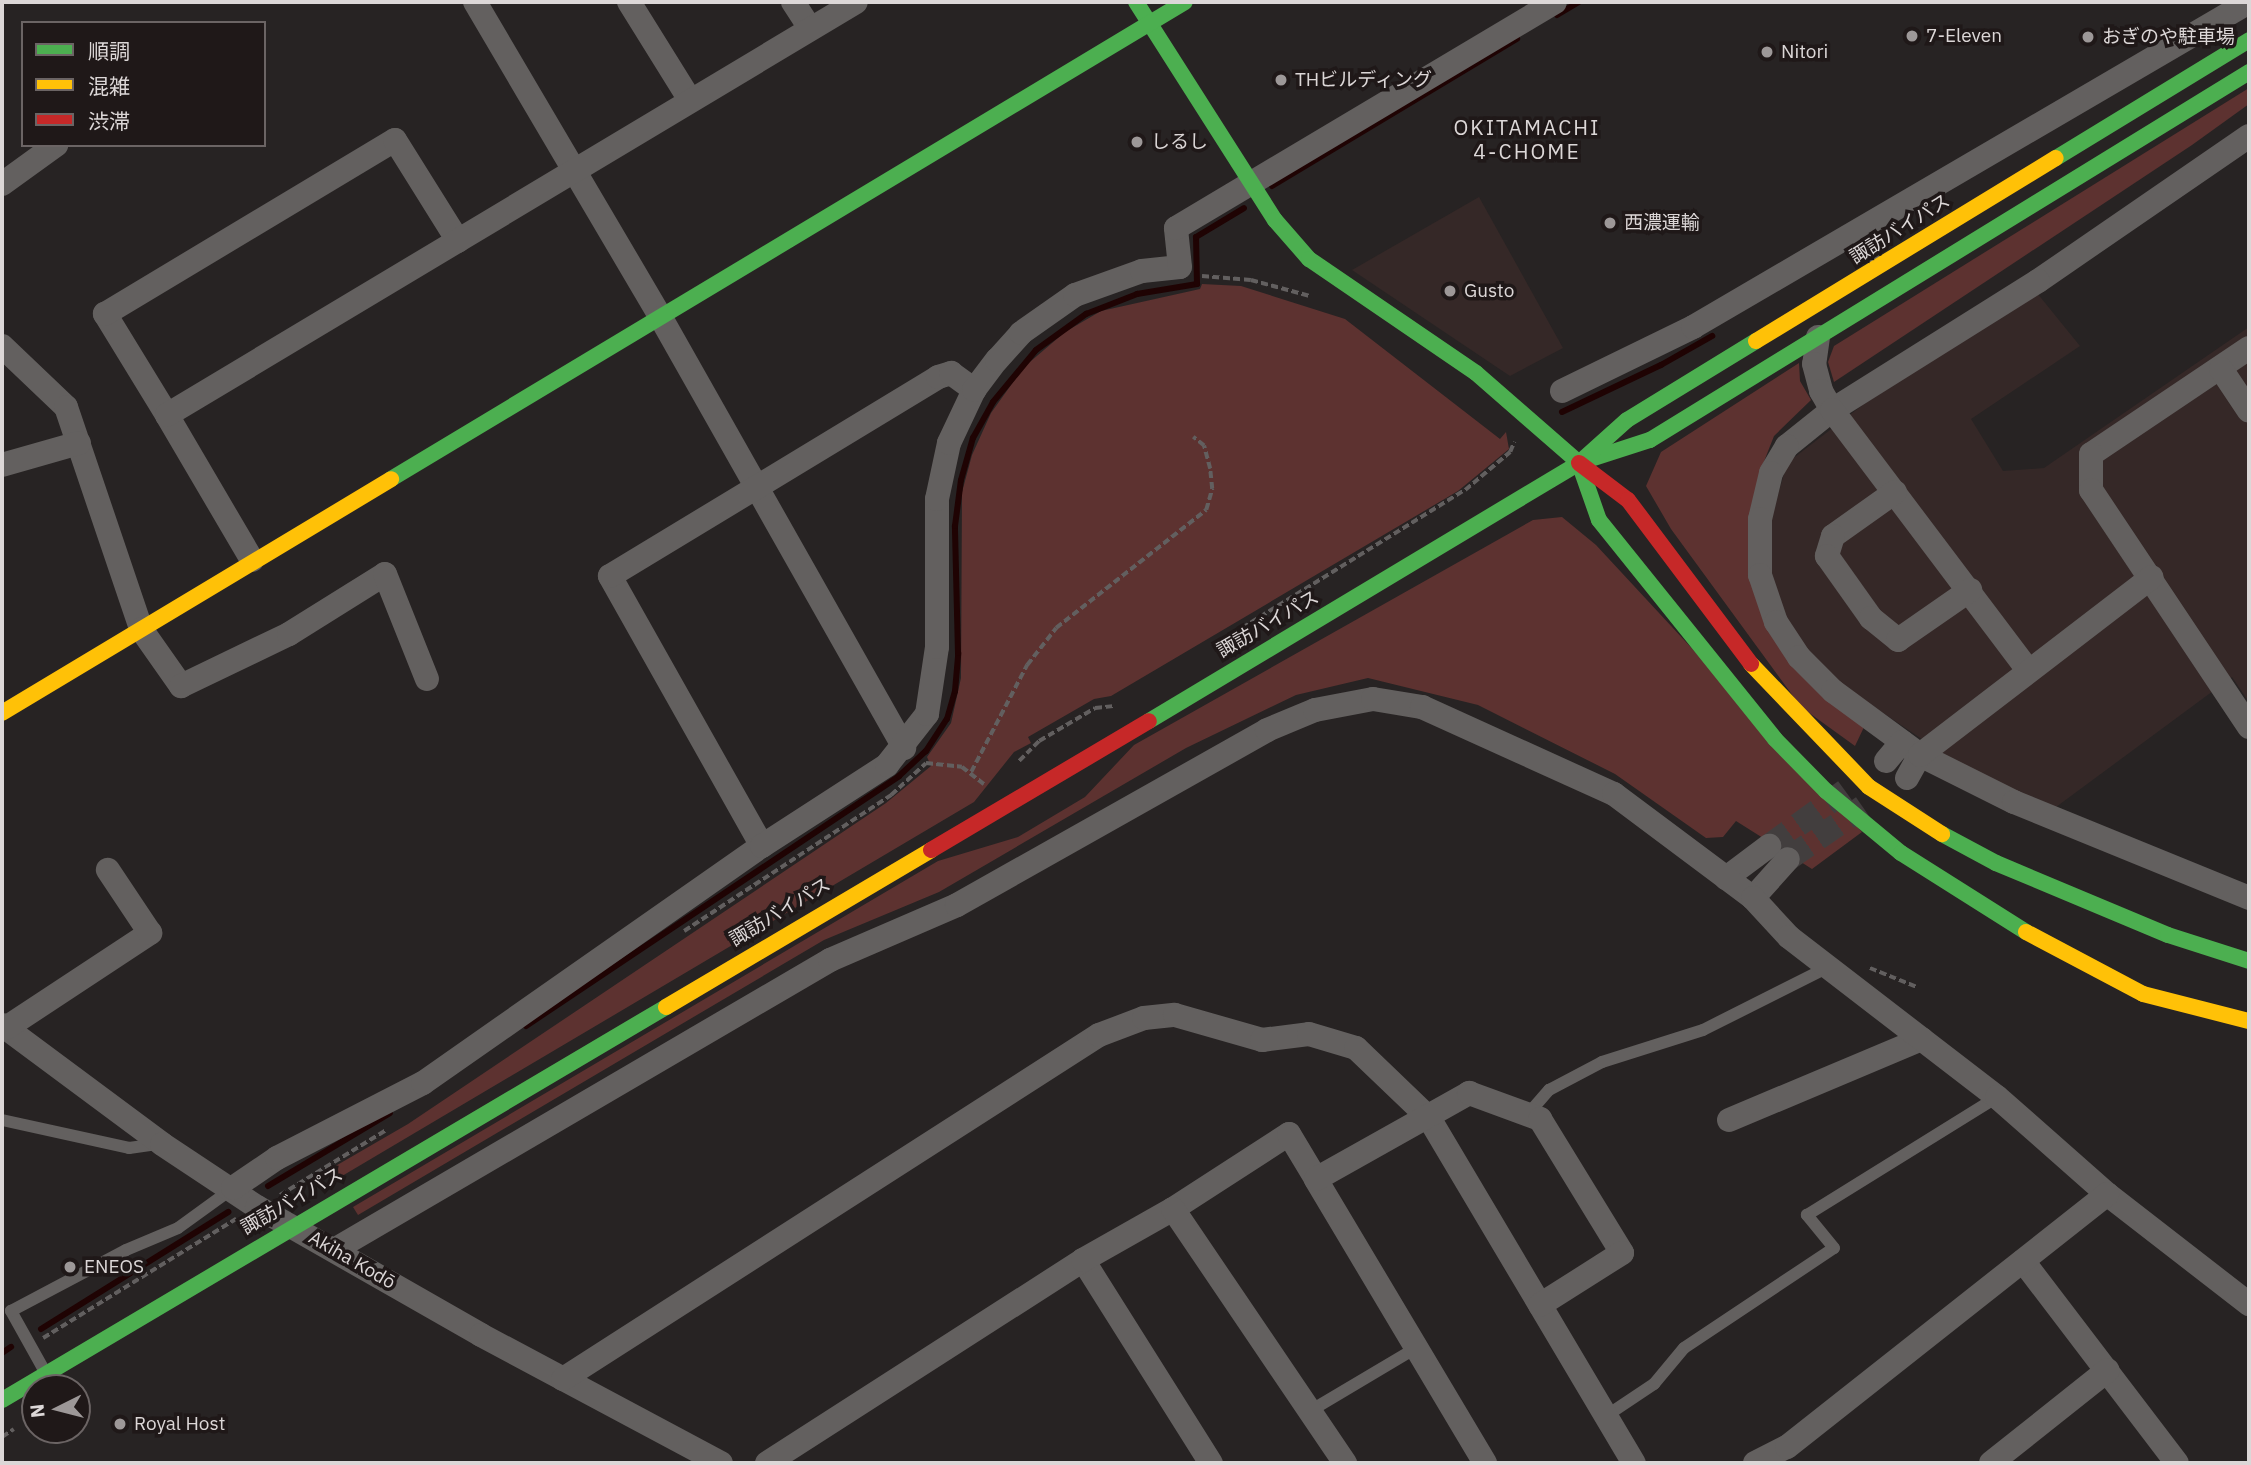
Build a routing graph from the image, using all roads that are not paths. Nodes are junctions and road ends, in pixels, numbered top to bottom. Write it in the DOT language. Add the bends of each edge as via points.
graph roads {
  1 [pos="475,2"];
  2 [pos="629,2"];
  3 [pos="793,2"];
  4 [pos="856,2"];
  5 [pos="1136,2"];
  6 [pos="1185,2"];
  7 [pos="1555,2"];
  8 [pos="2249,2"];
  9 [pos="1150,23"];
  10 [pos="810,28"];
  11 [pos="2249,40"];
  12 [pos="2249,72"];
  13 [pos="2118,75"];
  14 [pos="690,100"];
  15 [pos="2137,108"];
  16 [pos="2249,136"];
  17 [pos="53,147"];
  18 [pos="1993,159"];
  19 [pos="573,171"];
  20 [pos="1251,182"];
  21 [pos="2,184"];
  22 [pos="2009,187"];
  23 [pos="1856,227"];
  24 [pos="458,242"];
  25 [pos="1879,267"];
  26 [pos="661,318"];
  27 [pos="1818,337"];
  28 [pos="2,346"];
  29 [pos="2249,348"];
  30 [pos="2221,369"];
  31 [pos="974,390"];
  32 [pos="1562,391"];
  33 [pos="1832,410"];
  34 [pos="2249,411"];
  35 [pos="167,415"];
  36 [pos="79,443"];
  37 [pos="1580,463"];
  38 [pos="2,465"];
  39 [pos="758,487"];
  40 [pos="1895,492"];
  41 [pos="252,561"];
  42 [pos="2152,577"];
  43 [pos="1970,590"];
  44 [pos="141,629"];
  45 [pos="2028,670"];
  46 [pos="427,679"];
  47 [pos="2,713"];
  48 [pos="2249,727"];
  49 [pos="904,748"];
  50 [pos="1911,749"];
  51 [pos="1886,761"];
  52 [pos="1907,778"];
  53 [pos="762,846"];
  54 [pos="108,870"];
  55 [pos="1726,878"];
  56 [pos="1753,898"];
  57 [pos="2249,898"];
  58 [pos="2249,961"];
  59 [pos="1828,967"];
  60 [pos="2249,1021"];
  61 [pos="4,1027"];
  62 [pos="1922,1039"];
  63 [pos="1997,1097"];
  64 [pos="1528,1114"];
  65 [pos="1429,1118"];
  66 [pos="2,1120"];
  67 [pos="1729,1120"];
  68 [pos="162,1144"];
  69 [pos="1316,1179"];
  70 [pos="233,1188"];
  71 [pos="2107,1194"];
  72 [pos="1173,1209"];
  73 [pos="291,1225"];
  74 [pos="334,1250"];
  75 [pos="1083,1260"];
  76 [pos="2023,1261"];
  77 [pos="2249,1304"];
  78 [pos="1540,1305"];
  79 [pos="1416,1348"];
  80 [pos="2108,1370"];
  81 [pos="45,1373"];
  82 [pos="563,1379"];
  83 [pos="2,1400"];
  84 [pos="1310,1411"];
  85 [pos="1606,1416"];
  86 [pos="1794,1455"];
  87 [pos="721,1463"];
  88 [pos="767,1463"];
  89 [pos="1211,1463"];
  90 [pos="1345,1463"];
  91 [pos="1485,1463"];
  92 [pos="1634,1463"];
  93 [pos="1755,1463"];
  94 [pos="1991,1463"];
  95 [pos="2177,1463"];
  1 -- 19 [label="street"];
  2 -- 14 [label="street"];
  3 -- 10 [label="street"];
  4 -- 10 [label="street"];
  5 -- 9 [label="main road"];
  6 -- 9 [label="main road"];
  7 -- 20 [label="street"];
  8 -- 13 [label="street"];
  9 -- 20 [label="main road"];
  9 -- 26 [label="main road"];
  10 -- 14 [label="street"];
  11 -- 15 [label="main road, 諏訪バイパス"];
  12 -- 27 [label="main road, 諏訪バイパス"];
  13 -- 15 [label="lane"];
  13 -- 18 [label="street"];
  14 -- 19 [label="street"];
  15 -- 22 [label="main road, 諏訪バイパス"];
  16 -- 33 [label="street" via="2038,281"];
  17 -- 21 [label="street"];
  18 -- 22 [label="lane"];
  18 -- 23 [label="street"];
  19 -- 24 [label="street"];
  19 -- 26 [label="street"];
  20 -- 31 [label="street" via="1176,228 1180,267 1142,271 1075,295 1021,333"];
  20 -- 37 [label="main road" via="1275,220 1309,259 1476,373"];
  22 -- 25 [label="main road, 諏訪バイパス"];
  23 -- 25 [label="lane"];
  23 -- 32 [label="street" via="1693,327"];
  24 -- 35 [label="street"];
  24 -- 35 [label="street" via="395,140 105,314"];
  25 -- 37 [label="main road, 諏訪バイパス" via="1627,420"];
  26 -- 39 [label="street"];
  26 -- 41 [label="main road"];
  27 -- 33 [label="street" via="1814,364"];
  27 -- 37 [label="main road, 諏訪バイパス" via="1650,440"];
  28 -- 36 [label="street" via="66,407"];
  29 -- 30 [label="street"];
  30 -- 34 [label="street"];
  30 -- 42 [label="street" via="2091,454 2091,489"];
  31 -- 39 [label="street" via="951,373 938,377"];
  31 -- 49 [label="street" via="949,443 936,499 937,647 927,714"];
  33 -- 40 [label="street"];
  33 -- 50 [label="street" via="1787,446 1771,473 1759,519 1760,575 1776,622 1799,657 1833,691"];
  35 -- 41 [label="street"];
  36 -- 38 [label="street"];
  36 -- 44 [label="street"];
  37 -- 58 [label="main road" via="1628,500 1766,685 1869,787 1919,822 1996,863 2168,935"];
  37 -- 60 [label="main road" via="1599,520 1775,739 1826,792 1901,853 1985,910 2143,994"];
  37 -- 73 [label="main road, 諏訪バイパス"];
  39 -- 49 [label="street"];
  39 -- 53 [label="street" via="610,576"];
  40 -- 43 [label="street"];
  40 -- 43 [label="street" via="1833,536 1827,556 1871,618 1898,640"];
  41 -- 44 [label="main road"];
  42 -- 45 [label="street"];
  42 -- 48 [label="street"];
  43 -- 45 [label="street"];
  44 -- 46 [label="street" via="181,686 289,634 385,574"];
  44 -- 47 [label="main road"];
  45 -- 50 [label="street"];
  49 -- 53 [label="street" via="867,779"];
  50 -- 51 [label="street"];
  50 -- 52 [label="street"];
  50 -- 57 [label="street" via="2039,813"];
  53 -- 70 [label="street" via="423,1083 277,1158"];
  54 -- 61 [label="street" via="150,933"];
  55 -- 56 [label="street"];
  55 -- 56 [label="street" via="1778,852"];
  55 -- 74 [label="street" via="1614,794 1422,707 1373,699 1315,710 1202,763 957,905 830,960"];
  56 -- 59 [label="street" via="1789,937"];
  59 -- 62 [label="street"];
  59 -- 64 [label="lane" via="1703,1030 1602,1062 1549,1090"];
  61 -- 68 [label="street, Akiha Kodō"];
  62 -- 63 [label="street"];
  62 -- 67 [label="street"];
  63 -- 71 [label="street"];
  63 -- 85 [label="lane" via="1807,1215 1834,1248 1684,1348 1654,1384"];
  64 -- 65 [label="street" via="1469,1093"];
  64 -- 78 [label="street" via="1540,1119 1622,1253"];
  65 -- 69 [label="street"];
  65 -- 78 [label="street"];
  65 -- 82 [label="street" via="1356,1048 1309,1034 1262,1040 1175,1015 1144,1018 1099,1035"];
  66 -- 68 [label="lane" via="130,1148"];
  68 -- 70 [label="street, Akiha Kodō"];
  69 -- 72 [label="street" via="1290,1134"];
  69 -- 79 [label="street"];
  70 -- 73 [label="street, Akiha Kodō"];
  70 -- 81 [label="lane" via="178,1228 11,1311"];
  71 -- 76 [label="street"];
  71 -- 77 [label="street"];
  72 -- 75 [label="street"];
  72 -- 84 [label="street"];
  73 -- 74 [label="street, Akiha Kodō"];
  73 -- 81 [label="main road, 諏訪バイパス"];
  74 -- 82 [label="street, Akiha Kodō"];
  75 -- 88 [label="street"];
  75 -- 89 [label="street"];
  76 -- 80 [label="street"];
  76 -- 86 [label="street"];
  78 -- 85 [label="street"];
  79 -- 84 [label="lane"];
  79 -- 91 [label="street"];
  80 -- 94 [label="street"];
  80 -- 95 [label="street"];
  81 -- 83 [label="main road, 諏訪バイパス"];
  82 -- 87 [label="street, Akiha Kodō"];
  84 -- 90 [label="street"];
  85 -- 92 [label="street"];
  86 -- 93 [label="street"];
}
